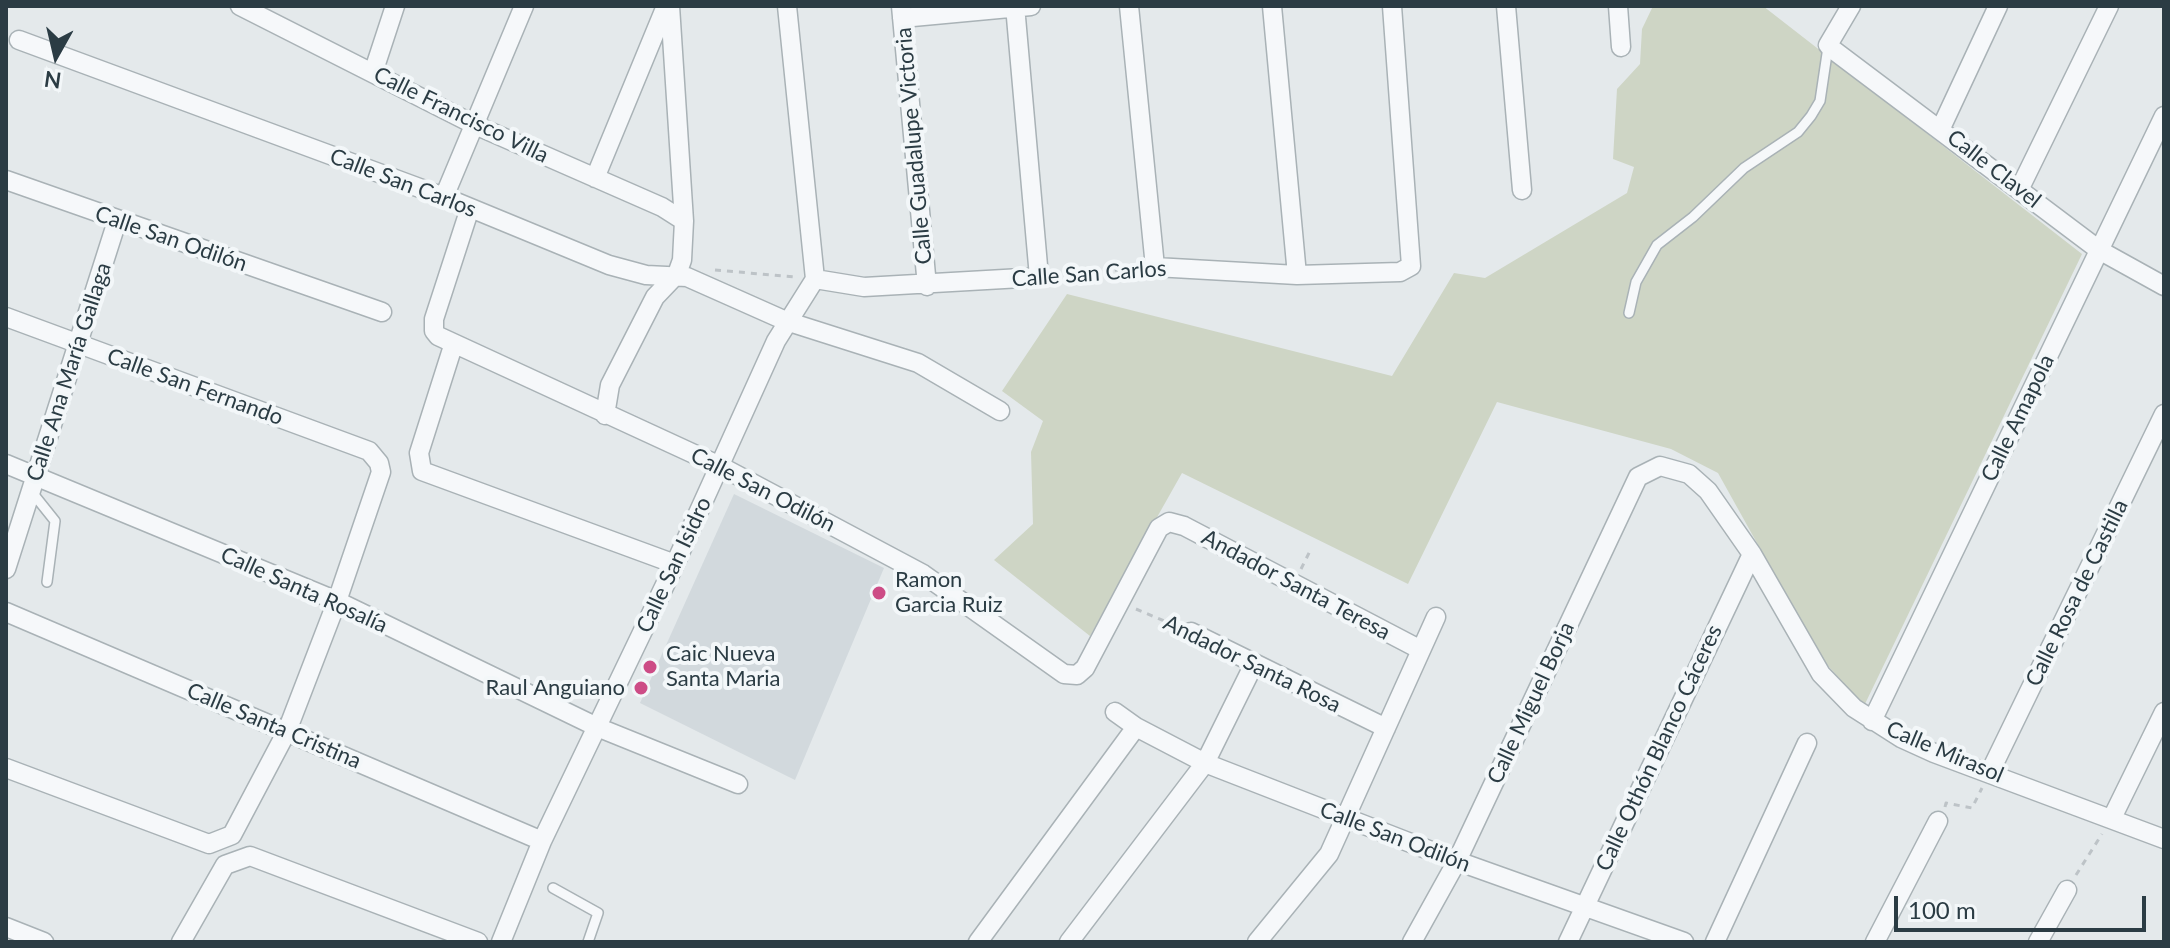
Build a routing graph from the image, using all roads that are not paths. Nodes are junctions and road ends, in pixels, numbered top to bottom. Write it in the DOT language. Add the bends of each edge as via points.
graph roads {
  1 [pos="395,6"];
  2 [pos="524,6"];
  3 [pos="668,6"];
  4 [pos="787,6"];
  5 [pos="1020,6"];
  6 [pos="1129,6"];
  7 [pos="1272,6"];
  8 [pos="1392,6"];
  9 [pos="1506,6"];
  10 [pos="1618,6"];
  11 [pos="1998,6"];
  12 [pos="2109,6"];
  13 [pos="247,7"];
  14 [pos="1844,11"];
  15 [pos="902,12"];
  16 [pos="19,40"];
  17 [pos="1828,45"];
  18 [pos="1621,47"];
  19 [pos="373,73"];
  20 [pos="2164,116"];
  21 [pos="475,125"];
  22 [pos="1941,128"];
  23 [pos="595,178"];
  24 [pos="6,180"];
  25 [pos="1522,190"];
  26 [pos="2019,190"];
  27 [pos="444,197"];
  28 [pos="470,208"];
  29 [pos="117,221"];
  30 [pos="684,221"];
  31 [pos="2099,250"];
  32 [pos="1297,275"];
  33 [pos="682,276"];
  34 [pos="812,283"];
  35 [pos="927,286"];
  36 [pos="2164,286"];
  37 [pos="382,312"];
  38 [pos="1629,313"];
  39 [pos="6,317"];
  40 [pos="786,321"];
  41 [pos="78,344"];
  42 [pos="453,346"];
  43 [pos="1000,411"];
  44 [pos="2164,414"];
  45 [pos="605,415"];
  46 [pos="6,464"];
  47 [pos="720,466"];
  48 [pos="1652,467"];
  49 [pos="33,484"];
  50 [pos="1752,554"];
  51 [pos="675,564"];
  52 [pos="6,569"];
  53 [pos="47,582"];
  54 [pos="337,601"];
  55 [pos="1118,601"];
  56 [pos="6,612"];
  57 [pos="1436,617"];
  58 [pos="1191,632"];
  59 [pos="1421,650"];
  60 [pos="1254,664"];
  61 [pos="1115,712"];
  62 [pos="2164,712"];
  63 [pos="1872,721"];
  64 [pos="597,727"];
  65 [pos="1136,727"];
  66 [pos="1386,728"];
  67 [pos="287,731"];
  68 [pos="1807,743"];
  69 [pos="1205,763"];
  70 [pos="6,768"];
  71 [pos="1990,772"];
  72 [pos="738,784"];
  73 [pos="1346,818"];
  74 [pos="2112,818"];
  75 [pos="1938,821"];
  76 [pos="2164,839"];
  77 [pos="542,841"];
  78 [pos="1457,861"];
  79 [pos="553,888"];
  80 [pos="2067,890"];
  81 [pos="1584,907"];
  82 [pos="6,927"];
  83 [pos="44,942"];
  84 [pos="181,942"];
  85 [pos="478,942"];
  86 [pos="501,942"];
  87 [pos="588,942"];
  88 [pos="978,942"];
  89 [pos="1069,942"];
  90 [pos="1257,942"];
  91 [pos="1412,942"];
  92 [pos="1568,942"];
  93 [pos="1684,942"];
  94 [pos="1715,942"];
  95 [pos="1875,942"];
  96 [pos="2038,942"];
  1 -- 19 [label="street"];
  2 -- 21 [label="street"];
  3 -- 23 [label="street"];
  3 -- 30 [label="street"];
  4 -- 34 [label="street"];
  5 -- 15 [label="street"];
  5 -- 35 [label="street, Calle San Carlos" via="1039,277"];
  6 -- 32 [label="street, Calle San Carlos" via="1155,267"];
  7 -- 32 [label="street"];
  8 -- 32 [label="street, Calle San Carlos" via="1411,266 1400,272"];
  9 -- 25 [label="street"];
  10 -- 18 [label="street"];
  11 -- 22 [label="street"];
  12 -- 26 [label="street"];
  13 -- 19 [label="street, Calle Francisco Villa"];
  14 -- 17 [label="street"];
  15 -- 35 [label="street, Calle Guadalupe Victoria"];
  16 -- 27 [label="street, Calle San Carlos"];
  17 -- 22 [label="street, Calle Clavel"];
  17 -- 38 [label="lane" via="1820,101 1811,116 1657,245 1636,282"];
  19 -- 21 [label="street, Calle Francisco Villa"];
  20 -- 31 [label="street, Calle Amapola"];
  21 -- 23 [label="street, Calle Francisco Villa"];
  21 -- 27 [label="street"];
  22 -- 26 [label="street, Calle Clavel"];
  23 -- 30 [label="street, Calle Francisco Villa"];
  24 -- 29 [label="street, Calle San Odilón"];
  26 -- 31 [label="street, Calle Clavel"];
  27 -- 28 [label="street, Calle San Carlos"];
  28 -- 33 [label="street, Calle San Carlos" via="632,273"];
  28 -- 42 [label="street, Calle San Odilón" via="434,319 434,331"];
  29 -- 37 [label="street, Calle San Odilón"];
  29 -- 41 [label="street, Calle Ana María Gallaga"];
  30 -- 33 [label="street"];
  31 -- 36 [label="street, Calle Clavel"];
  31 -- 63 [label="street, Calle Amapola"];
  33 -- 40 [label="street, Calle San Carlos"];
  33 -- 45 [label="street" via="655,297 610,385"];
  34 -- 35 [label="street, Calle San Carlos"];
  34 -- 40 [label="street, Calle San Isidro"];
  39 -- 41 [label="street, Calle San Fernando"];
  40 -- 43 [label="street, Calle San Carlos" via="918,363"];
  40 -- 47 [label="street, Calle San Isidro"];
  41 -- 49 [label="street, Calle Ana María Gallaga"];
  41 -- 54 [label="street, Calle San Fernando" via="369,451 379,463 379,481"];
  42 -- 45 [label="street, Calle San Odilón"];
  42 -- 51 [label="street" via="419,467"];
  44 -- 71 [label="street, Calle Rosa de Castilla"];
  45 -- 47 [label="street, Calle San Odilón"];
  46 -- 49 [label="street, Calle Santa Rosalía"];
  47 -- 51 [label="street, Calle San Isidro"];
  47 -- 55 [label="street, Calle San Odilón" via="923,574 1064,674 1077,675 1085,668"];
  48 -- 50 [label="street, Calle Mirasol" via="1668,466 1699,482"];
  48 -- 78 [label="street, Calle Miguel Borja" via="1638,477"];
  49 -- 52 [label="street, Calle Ana María Gallaga"];
  49 -- 53 [label="lane" via="55,521"];
  49 -- 54 [label="street, Calle Santa Rosalía"];
  50 -- 63 [label="street, Calle Mirasol" via="1821,674"];
  50 -- 81 [label="street, Calle Othón Blanco Cáceres"];
  51 -- 64 [label="street, Calle San Isidro"];
  54 -- 64 [label="street, Calle Santa Rosalía"];
  54 -- 67 [label="street"];
  55 -- 59 [label="street, Andador Santa Teresa" via="1159,528 1169,522"];
  56 -- 67 [label="street, Calle Santa Cristina"];
  57 -- 59 [label="street"];
  58 -- 60 [label="street, Andador Santa Rosa"];
  59 -- 66 [label="street"];
  60 -- 66 [label="street, Andador Santa Rosa"];
  60 -- 69 [label="street"];
  61 -- 65 [label="street, Calle San Odilón"];
  62 -- 74 [label="street"];
  63 -- 71 [label="street, Calle Mirasol" via="1934,753"];
  64 -- 72 [label="street, Calle Santa Rosalía"];
  64 -- 77 [label="street, Calle San Isidro"];
  65 -- 69 [label="street, Calle San Odilón"];
  65 -- 88 [label="street"];
  66 -- 73 [label="street"];
  67 -- 70 [label="street" via="237,829 222,841 201,841"];
  67 -- 77 [label="street, Calle Santa Cristina"];
  68 -- 94 [label="street"];
  69 -- 73 [label="street, Calle San Odilón"];
  69 -- 89 [label="street"];
  71 -- 74 [label="street, Calle Mirasol"];
  73 -- 78 [label="street, Calle San Odilón"];
  73 -- 90 [label="street" via="1329,854"];
  74 -- 76 [label="street, Calle Mirasol"];
  75 -- 95 [label="street"];
  77 -- 86 [label="street, Calle San Isidro"];
  78 -- 81 [label="street, Calle San Odilón"];
  78 -- 91 [label="street, Calle Miguel Borja"];
  79 -- 87 [label="lane" via="598,913"];
  80 -- 96 [label="street"];
  81 -- 92 [label="street, Calle Othón Blanco Cáceres"];
  81 -- 93 [label="street, Calle San Odilón"];
  82 -- 83 [label="street"];
  84 -- 85 [label="street" via="225,865 243,856"];
}
